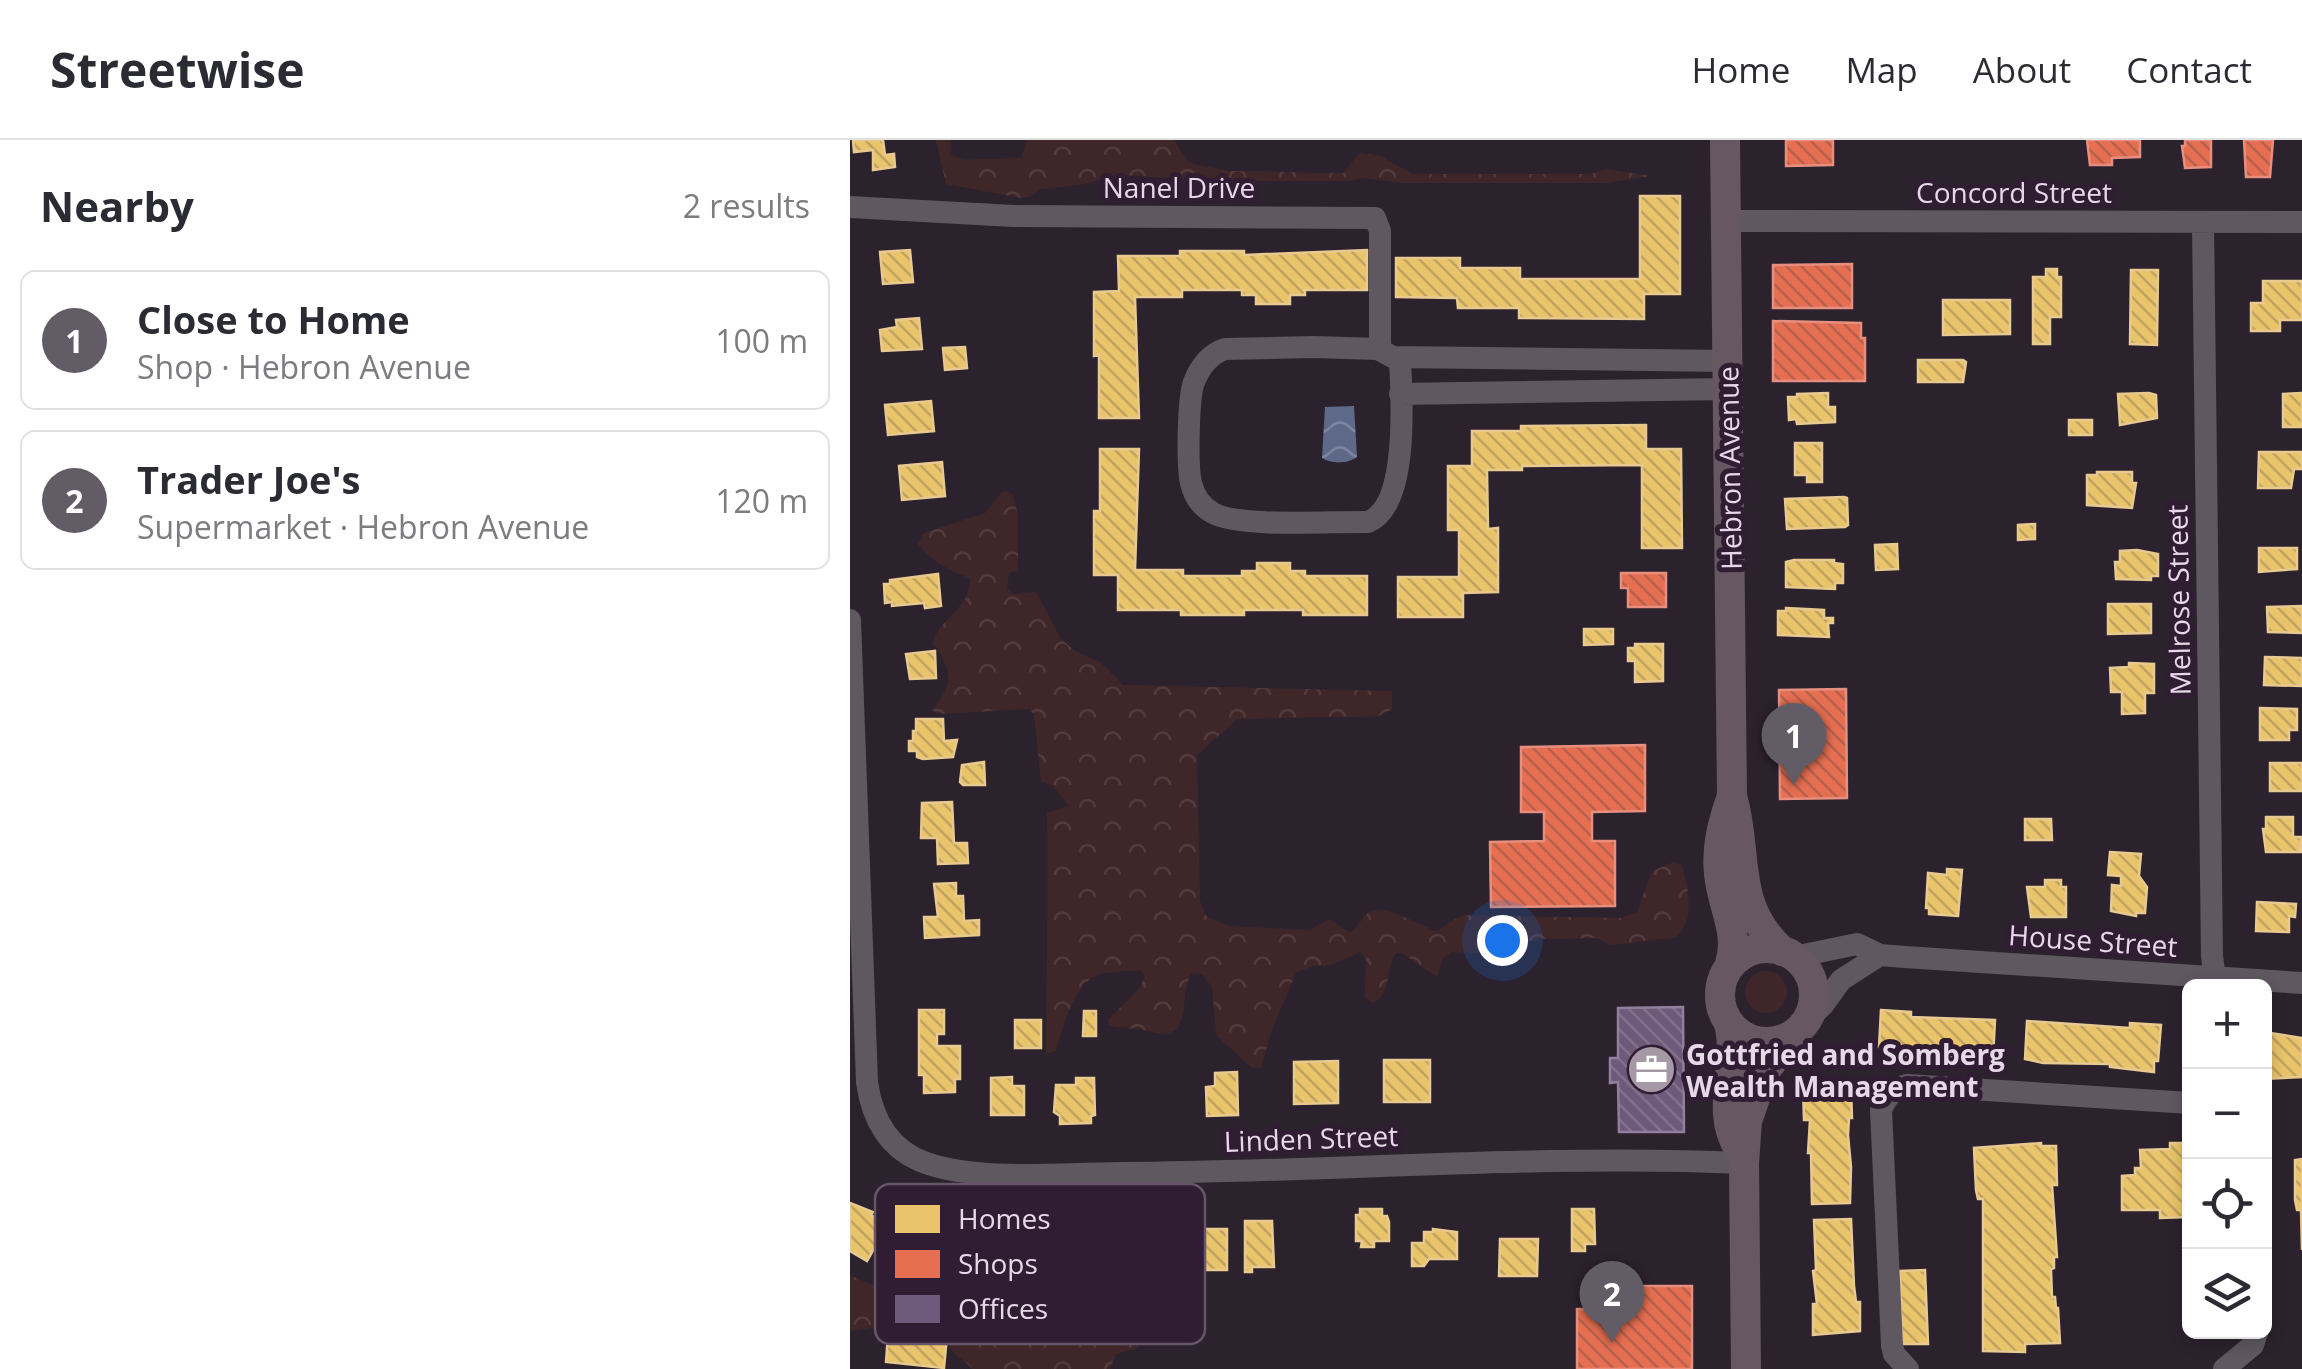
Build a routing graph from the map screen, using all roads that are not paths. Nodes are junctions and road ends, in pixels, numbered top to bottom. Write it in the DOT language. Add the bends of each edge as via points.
graph roads {
  1 [pos="1725,140"];
  2 [pos="850,208"];
  3 [pos="1726,221"];
  4 [pos="2203,222"];
  5 [pos="2302,222"];
  6 [pos="1388,353"];
  7 [pos="1728,375"];
  8 [pos="1400,394"];
  9 [pos="850,620"];
  10 [pos="1732,796"];
  11 [pos="1788,954"];
  12 [pos="1880,955"];
  13 [pos="1729,968"];
  14 [pos="2212,979"];
  15 [pos="2182,981"];
  16 [pos="2272,983"];
  17 [pos="2302,983"];
  18 [pos="1730,1024"];
  19 [pos="1799,1028"];
  20 [pos="2182,1101"];
  21 [pos="1744,1159"];
  22 [pos="2255,1339"];
  23 [pos="1746,1369"];
  24 [pos="1908,1369"];
  25 [pos="2224,1369"];
  1 -- 3 [label="main road, Hebron Avenue"];
  2 -- 6 [label="street, Nanel Drive" via="1374,218"];
  3 -- 4 [label="street, Concord Street"];
  3 -- 7 [label="main road, Hebron Avenue"];
  4 -- 5 [label="street, Concord Street"];
  4 -- 14 [label="street, Melrose Street"];
  6 -- 7 [label="street, Nanel Drive"];
  6 -- 8 [label="street, Nanel Drive" via="1400,364"];
  6 -- 8 [label="street, Nanel Drive" via="1236,348 1213,354 1191,396 1195,495 1209,511 1231,519 1374,520 1396,483"];
  7 -- 8 [label="street"];
  7 -- 10 [label="main road, Hebron Avenue"];
  9 -- 21 [label="street, Linden Street" via="865,1059 872,1108 889,1140 921,1162 978,1173"];
  10 -- 11 [label="main road, Hebron Avenue" via="1750,908"];
  10 -- 13 [label="main road, Hebron Avenue" via="1718,853 1734,933"];
  11 -- 12 [label="street, House Street" via="1854,944"];
  11 -- 13 [label="main road" via="1762,948"];
  11 -- 19 [label="main road" via="1812,984 1812,1004"];
  12 -- 15 [label="street, House Street"];
  12 -- 19 [label="street" via="1841,980"];
  13 -- 18 [label="main road" via="1720,999"];
  16 -- 17 [label="street, House Street"];
  18 -- 19 [label="main road" via="1757,1041 1777,1041"];
  18 -- 21 [label="main road" via="1734,1059 1727,1121"];
  19 -- 21 [label="main road" via="1756,1090"];
  20 -- 24 [label="street" via="1907,1084 1886,1097 1892,1345"];
  21 -- 23 [label="main road"];
  22 -- 25 [label="street"];
}
